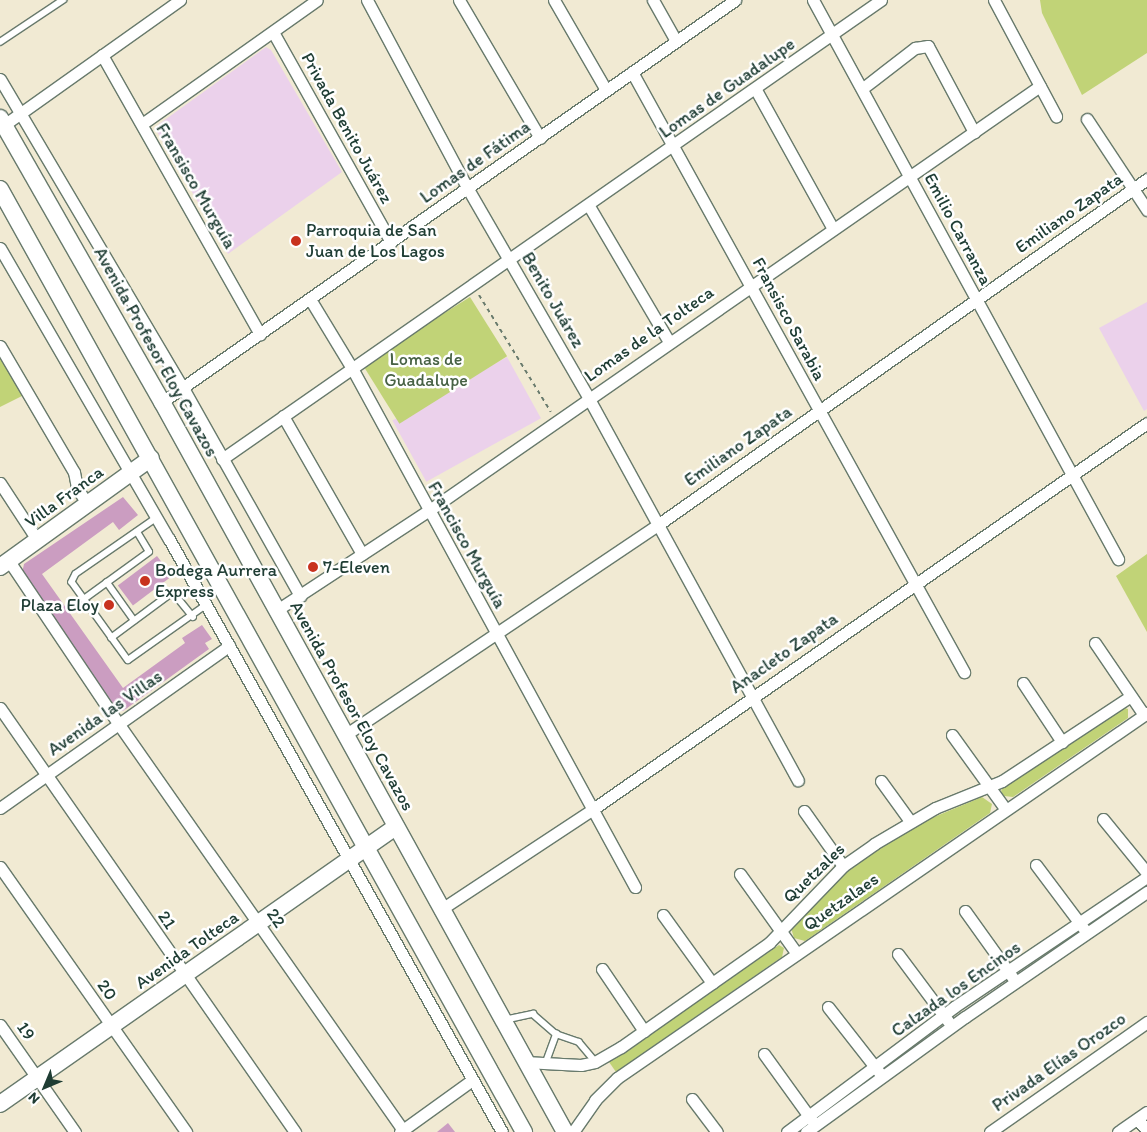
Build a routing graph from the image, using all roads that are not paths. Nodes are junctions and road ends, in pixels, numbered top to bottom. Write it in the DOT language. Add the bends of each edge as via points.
graph roads {
  1 [pos="63,0"];
  2 [pos="180,0"];
  3 [pos="317,0"];
  4 [pos="367,0"];
  5 [pos="459,0"];
  6 [pos="554,0"];
  7 [pos="652,0"];
  8 [pos="735,0"];
  9 [pos="813,0"];
  10 [pos="881,0"];
  11 [pos="994,0"];
  12 [pos="273,32"];
  13 [pos="832,36"];
  14 [pos="676,41"];
  15 [pos="0,42"];
  16 [pos="102,55"];
  17 [pos="632,72"];
  18 [pos="0,79"];
  19 [pos="1040,86"];
  20 [pos="863,88"];
  21 [pos="606,90"];
  22 [pos="756,90"];
  23 [pos="21,113"];
  24 [pos="1056,116"];
  25 [pos="1087,118"];
  26 [pos="2,121"];
  27 [pos="142,124"];
  28 [pos="974,132"];
  29 [pos="540,138"];
  30 [pos="676,145"];
  31 [pos="911,176"];
  32 [pos="1147,179"];
  33 [pos="1134,188"];
  34 [pos="0,189"];
  35 [pos="468,189"];
  36 [pos="589,206"];
  37 [pos="1147,210"];
  38 [pos="833,229"];
  39 [pos="391,242"];
  40 [pos="0,248"];
  41 [pos="511,261"];
  42 [pos="750,284"];
  43 [pos="310,299"];
  44 [pos="976,300"];
  45 [pos="260,334"];
  46 [pos="669,342"];
  47 [pos="0,346"];
  48 [pos="353,370"];
  49 [pos="183,388"];
  50 [pos="588,397"];
  51 [pos="162,402"];
  52 [pos="818,410"];
  53 [pos="283,416"];
  54 [pos="1147,423"];
  55 [pos="151,458"];
  56 [pos="222,459"];
  57 [pos="131,473"];
  58 [pos="1070,475"];
  59 [pos="0,483"];
  60 [pos="88,505"];
  61 [pos="428,511"];
  62 [pos="157,518"];
  63 [pos="659,524"];
  64 [pos="137,532"];
  65 [pos="38,541"];
  66 [pos="362,554"];
  67 [pos="1118,558"];
  68 [pos="5,564"];
  69 [pos="107,582"];
  70 [pos="914,584"];
  71 [pos="300,596"];
  72 [pos="84,599"];
  73 [pos="206,606"];
  74 [pos="277,610"];
  75 [pos="193,617"];
  76 [pos="134,620"];
  77 [pos="497,634"];
  78 [pos="111,638"];
  79 [pos="1095,643"];
  80 [pos="230,646"];
  81 [pos="964,672"];
  82 [pos="1023,683"];
  83 [pos="1131,696"];
  84 [pos="751,697"];
  85 [pos="0,708"];
  86 [pos="1146,714"];
  87 [pos="120,726"];
  88 [pos="952,735"];
  89 [pos="345,736"];
  90 [pos="1062,742"];
  91 [pos="47,775"];
  92 [pos="798,780"];
  93 [pos="881,781"];
  94 [pos="990,786"];
  95 [pos="0,808"];
  96 [pos="593,809"];
  97 [pos="1006,810"];
  98 [pos="804,811"];
  99 [pos="1102,819"];
  100 [pos="910,821"];
  101 [pos="395,827"];
  102 [pos="367,848"];
  103 [pos="349,860"];
  104 [pos="1036,865"];
  105 [pos="843,866"];
  106 [pos="0,867"];
  107 [pos="740,874"];
  108 [pos="1147,875"];
  109 [pos="635,887"];
  110 [pos="1147,892"];
  111 [pos="440,910"];
  112 [pos="965,911"];
  113 [pos="663,915"];
  114 [pos="259,924"];
  115 [pos="1081,924"];
  116 [pos="781,929"];
  117 [pos="1088,934"];
  118 [pos="797,954"];
  119 [pos="898,954"];
  120 [pos="602,969"];
  121 [pos="1010,972"];
  122 [pos="184,976"];
  123 [pos="712,983"];
  124 [pos="1017,984"];
  125 [pos="828,1007"];
  126 [pos="944,1015"];
  127 [pos="502,1021"];
  128 [pos="1147,1022"];
  129 [pos="0,1025"];
  130 [pos="952,1026"];
  131 [pos="112,1027"];
  132 [pos="644,1031"];
  133 [pos="556,1034"];
  134 [pos="764,1054"];
  135 [pos="525,1062"];
  136 [pos="546,1062"];
  137 [pos="595,1062"];
  138 [pos="875,1068"];
  139 [pos="38,1078"];
  140 [pos="883,1078"];
  141 [pos="472,1080"];
  142 [pos="692,1099"];
  143 [pos="0,1104"];
  144 [pos="1147,1112"];
  145 [pos="1137,1119"];
  146 [pos="810,1125"];
  147 [pos="1147,1130"];
  148 [pos="401,1131"];
  149 [pos="75,1132"];
  150 [pos="186,1132"];
  151 [pos="295,1132"];
  152 [pos="502,1132"];
  153 [pos="524,1132"];
  154 [pos="565,1132"];
  155 [pos="573,1132"];
  156 [pos="717,1132"];
  157 [pos="787,1132"];
  158 [pos="990,1132"];
  159 [pos="1118,1132"];
  1 -- 15 [label="lane"];
  2 -- 16 [label="street"];
  3 -- 12 [label="street"];
  4 -- 35 [label="street, Benito Juárez"];
  5 -- 29 [label="street"];
  6 -- 21 [label="street"];
  7 -- 14 [label="street"];
  8 -- 14 [label="street, Lomas de Fátima"];
  9 -- 13 [label="street, Emilio Carranza"];
  10 -- 13 [label="street, Lomas de Guadalupe"];
  11 -- 19 [label="street"];
  12 -- 27 [label="street"];
  12 -- 39 [label="street, Privada Benito Juárez"];
  13 -- 20 [label="street, Emilio Carranza"];
  13 -- 22 [label="street, Lomas de Guadalupe"];
  14 -- 17 [label="street, Lomas de Fátima"];
  16 -- 23 [label="street"];
  16 -- 27 [label="street, Fransisco Murguía"];
  17 -- 21 [label="street, Lomas de Fátima"];
  17 -- 30 [label="street, Fransisco Sarabia"];
  18 -- 23 [label="street"];
  19 -- 24 [label="street"];
  19 -- 28 [label="street, Lomas de la Tolteca"];
  20 -- 28 [label="street" via="915,48 928,46"];
  20 -- 31 [label="street, Emilio Carranza"];
  21 -- 29 [label="street, Lomas de Fátima"];
  22 -- 30 [label="street, Lomas de Guadalupe"];
  22 -- 38 [label="street"];
  23 -- 26 [label="street"];
  23 -- 49 [label="street"];
  25 -- 33 [label="street"];
  26 -- 51 [label="main road, Avenida Profesor Eloy Cavazos"];
  27 -- 45 [label="street, Fransisco Murguía"];
  28 -- 31 [label="street, Lomas de la Tolteca"];
  29 -- 35 [label="street, Lomas de Fátima"];
  30 -- 36 [label="street, Lomas de Guadalupe"];
  30 -- 42 [label="street, Fransisco Sarabia"];
  31 -- 38 [label="street, Lomas de la Tolteca"];
  31 -- 44 [label="street, Emilio Carranza"];
  32 -- 33 [label="street, Emiliano Zapata"];
  33 -- 37 [label="street"];
  33 -- 44 [label="street, Emiliano Zapata"];
  34 -- 55 [label="main road"];
  35 -- 39 [label="street, Lomas de Fátima"];
  35 -- 41 [label="street, Benito Juárez"];
  36 -- 41 [label="street, Lomas de Guadalupe"];
  36 -- 46 [label="street"];
  38 -- 42 [label="street, Lomas de la Tolteca"];
  39 -- 43 [label="street, Lomas de Fátima"];
  40 -- 57 [label="street"];
  41 -- 48 [label="street, Lomas de Guadalupe"];
  41 -- 50 [label="street, Benito Juárez"];
  42 -- 46 [label="street, Lomas de la Tolteca"];
  42 -- 52 [label="street, Fransisco Sarabia"];
  43 -- 45 [label="street, Lomas de Fátima"];
  43 -- 48 [label="street, Francisco Murguía"];
  44 -- 52 [label="street, Emiliano Zapata"];
  44 -- 58 [label="street, Emilio Carranza"];
  45 -- 49 [label="street, Lomas de Fátima"];
  46 -- 50 [label="street, Lomas de la Tolteca"];
  47 -- 60 [label="street" via="74,472 77,488"];
  48 -- 53 [label="street, Lomas de Guadalupe"];
  48 -- 61 [label="street, Francisco Murguía"];
  49 -- 51 [label="street, Lomas de Fátima"];
  49 -- 56 [label="street"];
  50 -- 61 [label="street, Lomas de la Tolteca"];
  50 -- 63 [label="street, Benito Juárez"];
  51 -- 74 [label="main road, Avenida Profesor Eloy Cavazos"];
  52 -- 63 [label="street, Emiliano Zapata"];
  52 -- 70 [label="street, Fransisco Sarabia"];
  53 -- 56 [label="street, Lomas de Guadalupe"];
  53 -- 66 [label="street"];
  54 -- 58 [label="street, Anacleto Zapata"];
  55 -- 57 [label="main road, Villa Franca"];
  55 -- 102 [label="main road"];
  56 -- 71 [label="street"];
  57 -- 60 [label="main road, Villa Franca"];
  57 -- 62 [label="street"];
  58 -- 67 [label="street, Emilio Carranza"];
  58 -- 70 [label="street, Anacleto Zapata"];
  59 -- 65 [label="street"];
  60 -- 65 [label="main road, Villa Franca"];
  61 -- 66 [label="street, Lomas de la Tolteca"];
  61 -- 77 [label="street, Francisco Murguía"];
  62 -- 64 [label="lane"];
  62 -- 73 [label="street"];
  63 -- 77 [label="street, Emiliano Zapata"];
  63 -- 84 [label="street, Benito Juárez"];
  64 -- 69 [label="lane" via="150,551"];
  64 -- 72 [label="lane" via="73,576 72,582"];
  65 -- 68 [label="main road, Villa Franca"];
  66 -- 71 [label="street, Lomas de la Tolteca"];
  68 -- 87 [label="street, 22"];
  69 -- 72 [label="lane"];
  69 -- 76 [label="lane"];
  70 -- 81 [label="street, Fransisco Sarabia"];
  70 -- 84 [label="street, Anacleto Zapata"];
  71 -- 74 [label="street, Lomas de la Tolteca"];
  72 -- 78 [label="lane"];
  73 -- 75 [label="lane"];
  73 -- 80 [label="street"];
  74 -- 89 [label="main road, Avenida Profesor Eloy Cavazos"];
  75 -- 76 [label="lane" via="174,592"];
  75 -- 78 [label="lane" via="130,660"];
  76 -- 78 [label="lane"];
  77 -- 89 [label="street, Emiliano Zapata"];
  77 -- 96 [label="street, Francisco Murguía"];
  79 -- 83 [label="street"];
  80 -- 87 [label="street, Avenida las Villas"];
  80 -- 103 [label="street"];
  82 -- 90 [label="street"];
  83 -- 86 [label="street"];
  83 -- 90 [label="street, Quetzales"];
  84 -- 92 [label="street"];
  84 -- 96 [label="street, Anacleto Zapata"];
  85 -- 91 [label="street, 21"];
  86 -- 97 [label="street, Quetzalaes"];
  87 -- 91 [label="street, Avenida las Villas"];
  87 -- 114 [label="street, 22"];
  88 -- 94 [label="street"];
  89 -- 101 [label="main road, Avenida Profesor Eloy Cavazos"];
  90 -- 94 [label="street, Quetzales"];
  91 -- 95 [label="street, Avenida las Villas"];
  91 -- 122 [label="street, 21"];
  93 -- 100 [label="street"];
  94 -- 97 [label="street"];
  94 -- 100 [label="street, Quetzales"];
  96 -- 109 [label="street, Francisco Murguía"];
  96 -- 111 [label="street, Anacleto Zapata"];
  97 -- 118 [label="street, Quetzalaes"];
  98 -- 105 [label="street"];
  99 -- 108 [label="street"];
  100 -- 105 [label="street, Quetzales"];
  101 -- 102 [label="main road, Avenida Tolteca"];
  101 -- 111 [label="main road, Avenida Profesor Eloy Cavazos"];
  102 -- 103 [label="main road, Avenida Tolteca"];
  102 -- 153 [label="main road"];
  103 -- 114 [label="main road, Avenida Tolteca"];
  103 -- 141 [label="street"];
  104 -- 115 [label="street"];
  105 -- 116 [label="street, Quetzales"];
  106 -- 131 [label="street, 20"];
  107 -- 116 [label="street"];
  108 -- 115 [label="street, Calzada los Encinos"];
  110 -- 117 [label="street, Calzada los Encinos"];
  111 -- 127 [label="main road, Avenida Profesor Eloy Cavazos"];
  112 -- 121 [label="street"];
  113 -- 123 [label="street"];
  114 -- 122 [label="main road, Avenida Tolteca"];
  114 -- 148 [label="street, 22"];
  115 -- 117 [label="street"];
  115 -- 121 [label="street, Calzada los Encinos"];
  116 -- 118 [label="street"];
  116 -- 123 [label="street, Quetzales" via="762,949"];
  117 -- 124 [label="street, Calzada los Encinos"];
  118 -- 155 [label="street, Quetzalaes" via="617,1078 595,1100"];
  119 -- 126 [label="street"];
  120 -- 132 [label="street"];
  121 -- 124 [label="street"];
  121 -- 126 [label="street, Calzada los Encinos"];
  122 -- 131 [label="main road, Avenida Tolteca"];
  122 -- 151 [label="street, 21"];
  123 -- 132 [label="street, Quetzales"];
  124 -- 130 [label="street, Calzada los Encinos"];
  125 -- 138 [label="street"];
  126 -- 130 [label="street"];
  126 -- 138 [label="street, Calzada los Encinos"];
  127 -- 133 [label="lane" via="533,1014"];
  127 -- 135 [label="main road, Avenida Profesor Eloy Cavazos"];
  128 -- 158 [label="street, Privada Elías Orozco"];
  129 -- 139 [label="street, 19"];
  130 -- 140 [label="street, Calzada los Encinos"];
  131 -- 139 [label="main road, Avenida Tolteca"];
  131 -- 150 [label="street, 20"];
  132 -- 137 [label="street, Quetzales"];
  133 -- 136 [label="lane"];
  133 -- 137 [label="lane" via="579,1042"];
  134 -- 146 [label="street"];
  135 -- 136 [label="street, Quetzales"];
  135 -- 154 [label="main road, Avenida Profesor Eloy Cavazos"];
  136 -- 137 [label="street, Quetzales" via="581,1065"];
  138 -- 140 [label="street"];
  138 -- 146 [label="street, Calzada los Encinos"];
  139 -- 143 [label="main road, Avenida Tolteca"];
  139 -- 149 [label="street, 19"];
  140 -- 146 [label="street, Calzada los Encinos"];
  141 -- 148 [label="street"];
  141 -- 152 [label="street"];
  142 -- 156 [label="street"];
  144 -- 145 [label="street"];
  145 -- 147 [label="street"];
  145 -- 159 [label="street"];
  146 -- 157 [label="street, Calzada los Encinos"];
}
